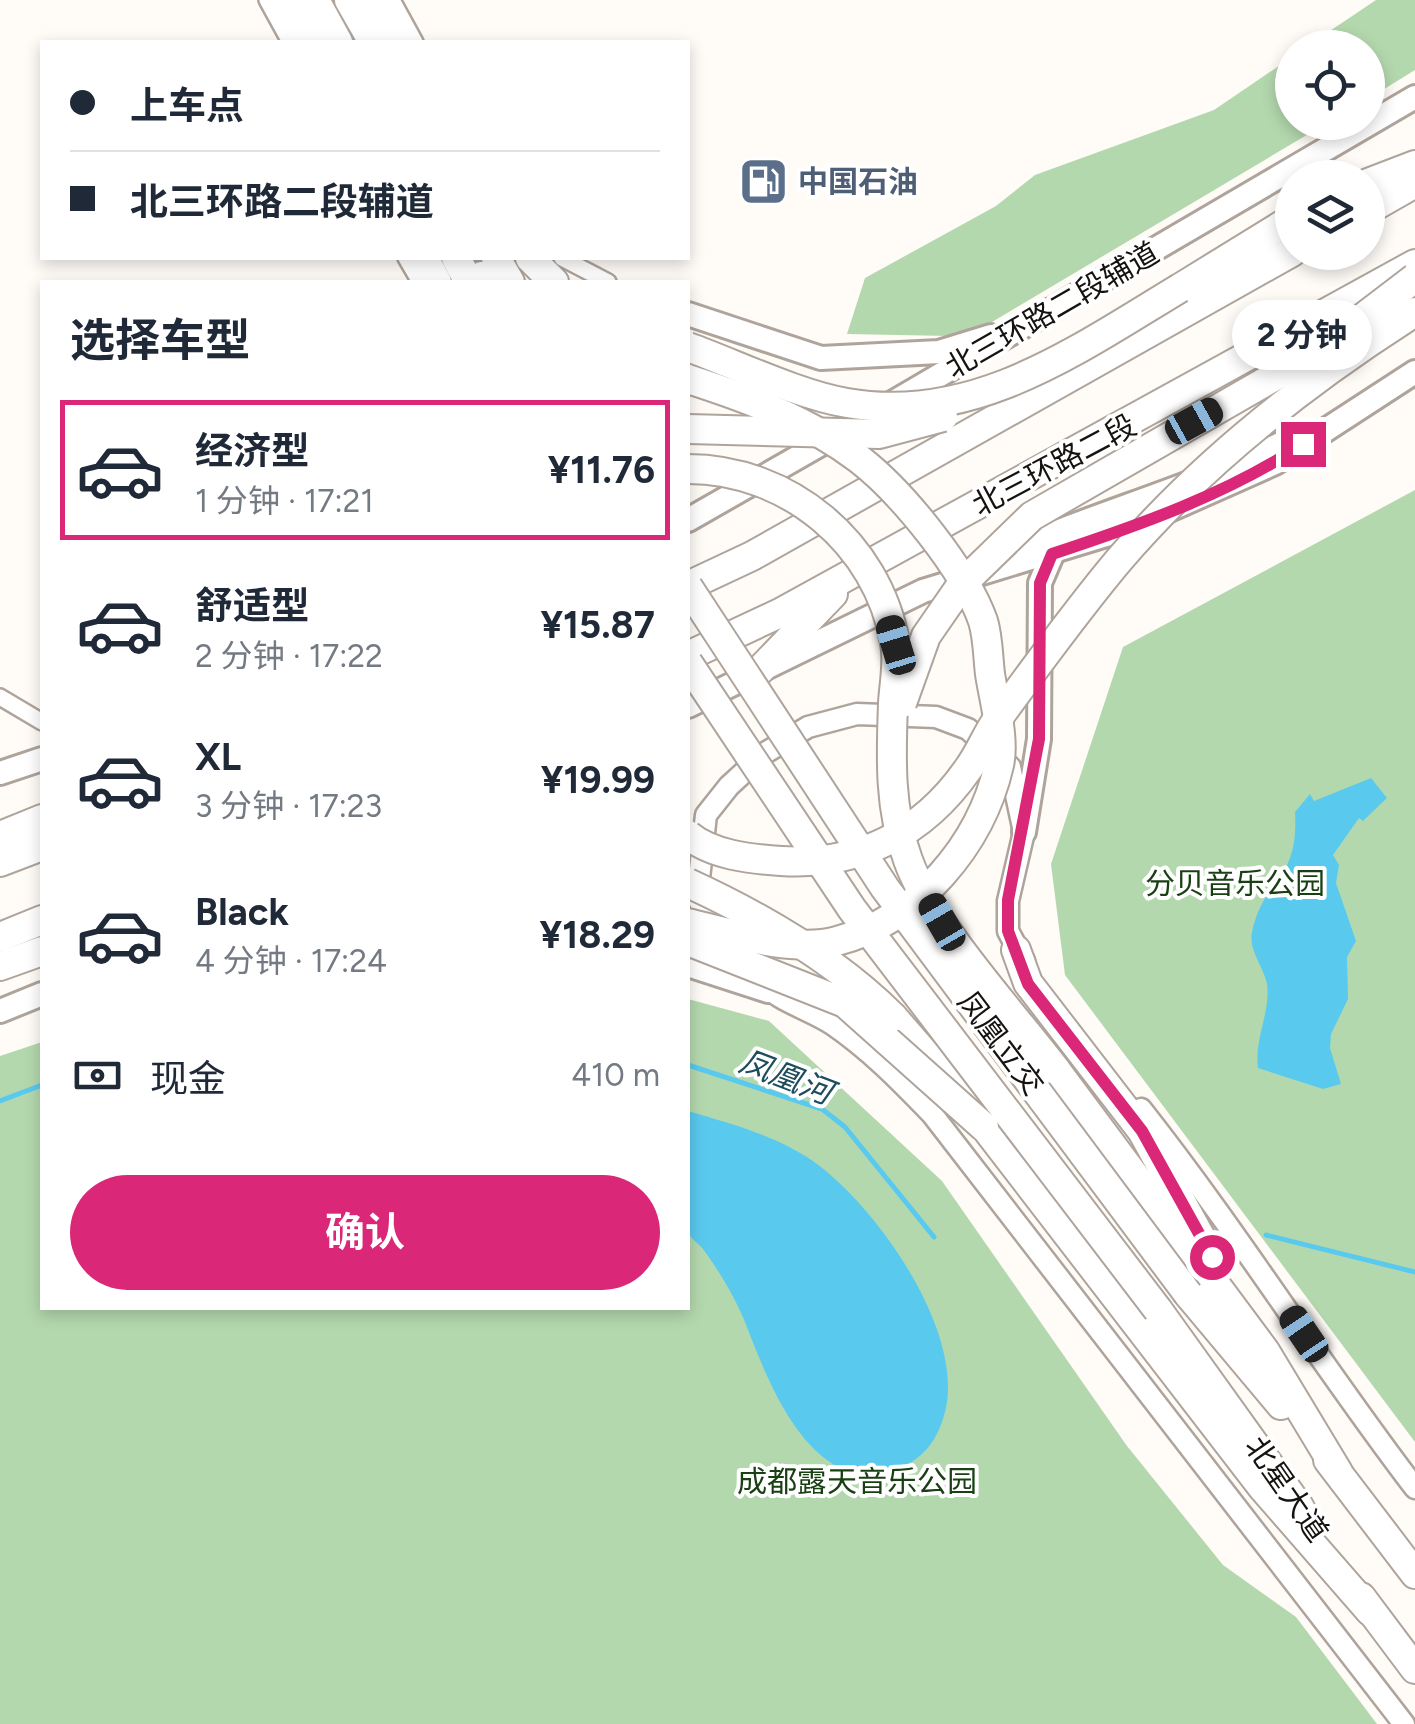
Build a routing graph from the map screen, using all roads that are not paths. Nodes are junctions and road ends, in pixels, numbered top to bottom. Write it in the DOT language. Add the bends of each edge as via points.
graph roads {
  1 [pos="267,0"];
  2 [pos="285,0"];
  3 [pos="315,0"];
  4 [pos="324,0"];
  5 [pos="349,0"];
  6 [pos="376,0"];
  7 [pos="392,0"];
  8 [pos="289,40"];
  9 [pos="307,40"];
  10 [pos="337,40"];
  11 [pos="347,40"];
  12 [pos="372,40"];
  13 [pos="398,40"];
  14 [pos="415,40"];
  15 [pos="1415,97"];
  16 [pos="1415,165"];
  17 [pos="1385,176"];
  18 [pos="1415,183"];
  19 [pos="1385,200"];
  20 [pos="1275,229"];
  21 [pos="459,260"];
  22 [pos="532,260"];
  23 [pos="566,260"];
  24 [pos="1275,262"];
  25 [pos="1415,264"];
  26 [pos="482,273"];
  27 [pos="1415,278"];
  28 [pos="552,280"];
  29 [pos="604,280"];
  30 [pos="1415,312"];
  31 [pos="690,315"];
  32 [pos="1032,322"];
  33 [pos="690,348"];
  34 [pos="1415,372"];
  35 [pos="1029,376"];
  36 [pos="690,380"];
  37 [pos="1387,388"];
  38 [pos="690,430"];
  39 [pos="690,470"];
  40 [pos="690,519"];
  41 [pos="1052,554"];
  42 [pos="853,574"];
  43 [pos="690,585"];
  44 [pos="690,589"];
  45 [pos="923,591"];
  46 [pos="690,658"];
  47 [pos="690,662"];
  48 [pos="758,672"];
  49 [pos="0,697"];
  50 [pos="690,705"];
  51 [pos="996,720"];
  52 [pos="40,721"];
  53 [pos="892,733"];
  54 [pos="40,760"];
  55 [pos="0,773"];
  56 [pos="40,820"];
  57 [pos="1024,832"];
  58 [pos="0,836"];
  59 [pos="690,837"];
  60 [pos="40,847"];
  61 [pos="0,862"];
  62 [pos="690,884"];
  63 [pos="40,921"];
  64 [pos="690,924"];
  65 [pos="0,937"];
  66 [pos="690,942"];
  67 [pos="1016,950"];
  68 [pos="40,952"];
  69 [pos="0,966"];
  70 [pos="690,966"];
  71 [pos="768,991"];
  72 [pos="40,995"];
  73 [pos="0,1011"];
  74 [pos="984,1127"];
  75 [pos="1188,1294"];
  76 [pos="1149,1320"];
  77 [pos="1265,1351"];
  78 [pos="1338,1472"];
  79 [pos="1262,1486"];
  80 [pos="1415,1488"];
  81 [pos="1410,1567"];
  82 [pos="1370,1610"];
  83 [pos="1415,1669"];
  84 [pos="1415,1691"];
  85 [pos="1404,1724"];
  1 -- 8 [label="street"];
  2 -- 9 [label="highway"];
  3 -- 10 [label="highway"];
  4 -- 11 [label="street"];
  5 -- 12 [label="highway"];
  6 -- 13 [label="highway"];
  7 -- 14 [label="street"];
  15 -- 32 [label="main road, 北三环路二段辅道"];
  16 -- 17 [label="highway"];
  18 -- 19 [label="highway"];
  20 -- 35 [label="highway, bridge"];
  21 -- 26 [label="highway"];
  22 -- 28 [label="highway"];
  23 -- 29 [label="street"];
  24 -- 43 [label="highway"];
  25 -- 42 [label="highway, 北三环路二段"];
  27 -- 53 [label="highway, bridge" via="1322,349 1032,516 962,584 926,636"];
  30 -- 51 [label="highway, bridge" via="1351,353 1225,454 1120,560"];
  31 -- 32 [label="main road" via="821,358 939,352"];
  32 -- 40 [label="main road, 北三环路二段辅道"];
  33 -- 35 [label="highway, bridge" via="846,403 925,408"];
  34 -- 37 [label="main road"];
  35 -- 38 [label="highway, bridge" via="974,408 880,434"];
  36 -- 51 [label="highway, bridge" via="788,416 859,459 910,509 983,621"];
  37 -- 41 [label="main road" via="1275,463 1129,528"];
  37 -- 45 [label="main road" via="1286,441 1061,527"];
  39 -- 53 [label="highway, bridge" via="728,472 786,491 836,528 876,580 896,645"];
  41 -- 45 [label="main road"];
  41 -- 57 [label="main road" via="1040,583 1039,739"];
  42 -- 46 [label="highway, 北三环路二段"];
  42 -- 48 [label="highway"];
  44 -- 75 [label="highway, 凤凰立交, bridge" via="885,888"];
  45 -- 48 [label="main road"];
  47 -- 76 [label="highway, 凤凰立交, bridge" via="852,909"];
  48 -- 50 [label="main road"];
  49 -- 52 [label="street"];
  51 -- 59 [label="highway, bridge" via="968,770 933,808 875,851 820,864 754,859"];
  51 -- 64 [label="highway, bridge" via="1000,761 977,827 952,869 911,901 835,942 760,941"];
  53 -- 77 [label="highway, bridge" via="892,801 908,863 942,922"];
  54 -- 55 [label="main road"];
  56 -- 58 [label="highway"];
  57 -- 67 [label="street" via="1008,900"];
  57 -- 71 [label="street" via="1010,767 968,729 936,717 857,714 808,726 779,744 706,815 697,896 706,918"];
  60 -- 61 [label="highway"];
  62 -- 74 [label="highway, bridge" via="751,912 866,991"];
  63 -- 65 [label="highway"];
  66 -- 74 [label="highway, bridge" via="846,1003"];
  67 -- 77 [label="highway" via="1028,984 1142,1131"];
  67 -- 80 [label="street" via="1224,1214 1344,1395"];
  68 -- 69 [label="highway"];
  70 -- 71 [label="main road"];
  71 -- 85 [label="street" via="814,1012 869,1050 932,1114"];
  72 -- 73 [label="main road"];
  74 -- 76 [label="highway"];
  75 -- 78 [label="highway, 北星大道"];
  76 -- 79 [label="highway"];
  76 -- 82 [label="highway, 北星大道"];
  77 -- 78 [label="highway"];
  78 -- 81 [label="highway, 北星大道"];
  79 -- 82 [label="highway"];
  79 -- 84 [label="highway"];
  82 -- 83 [label="highway, 北星大道"];
}
